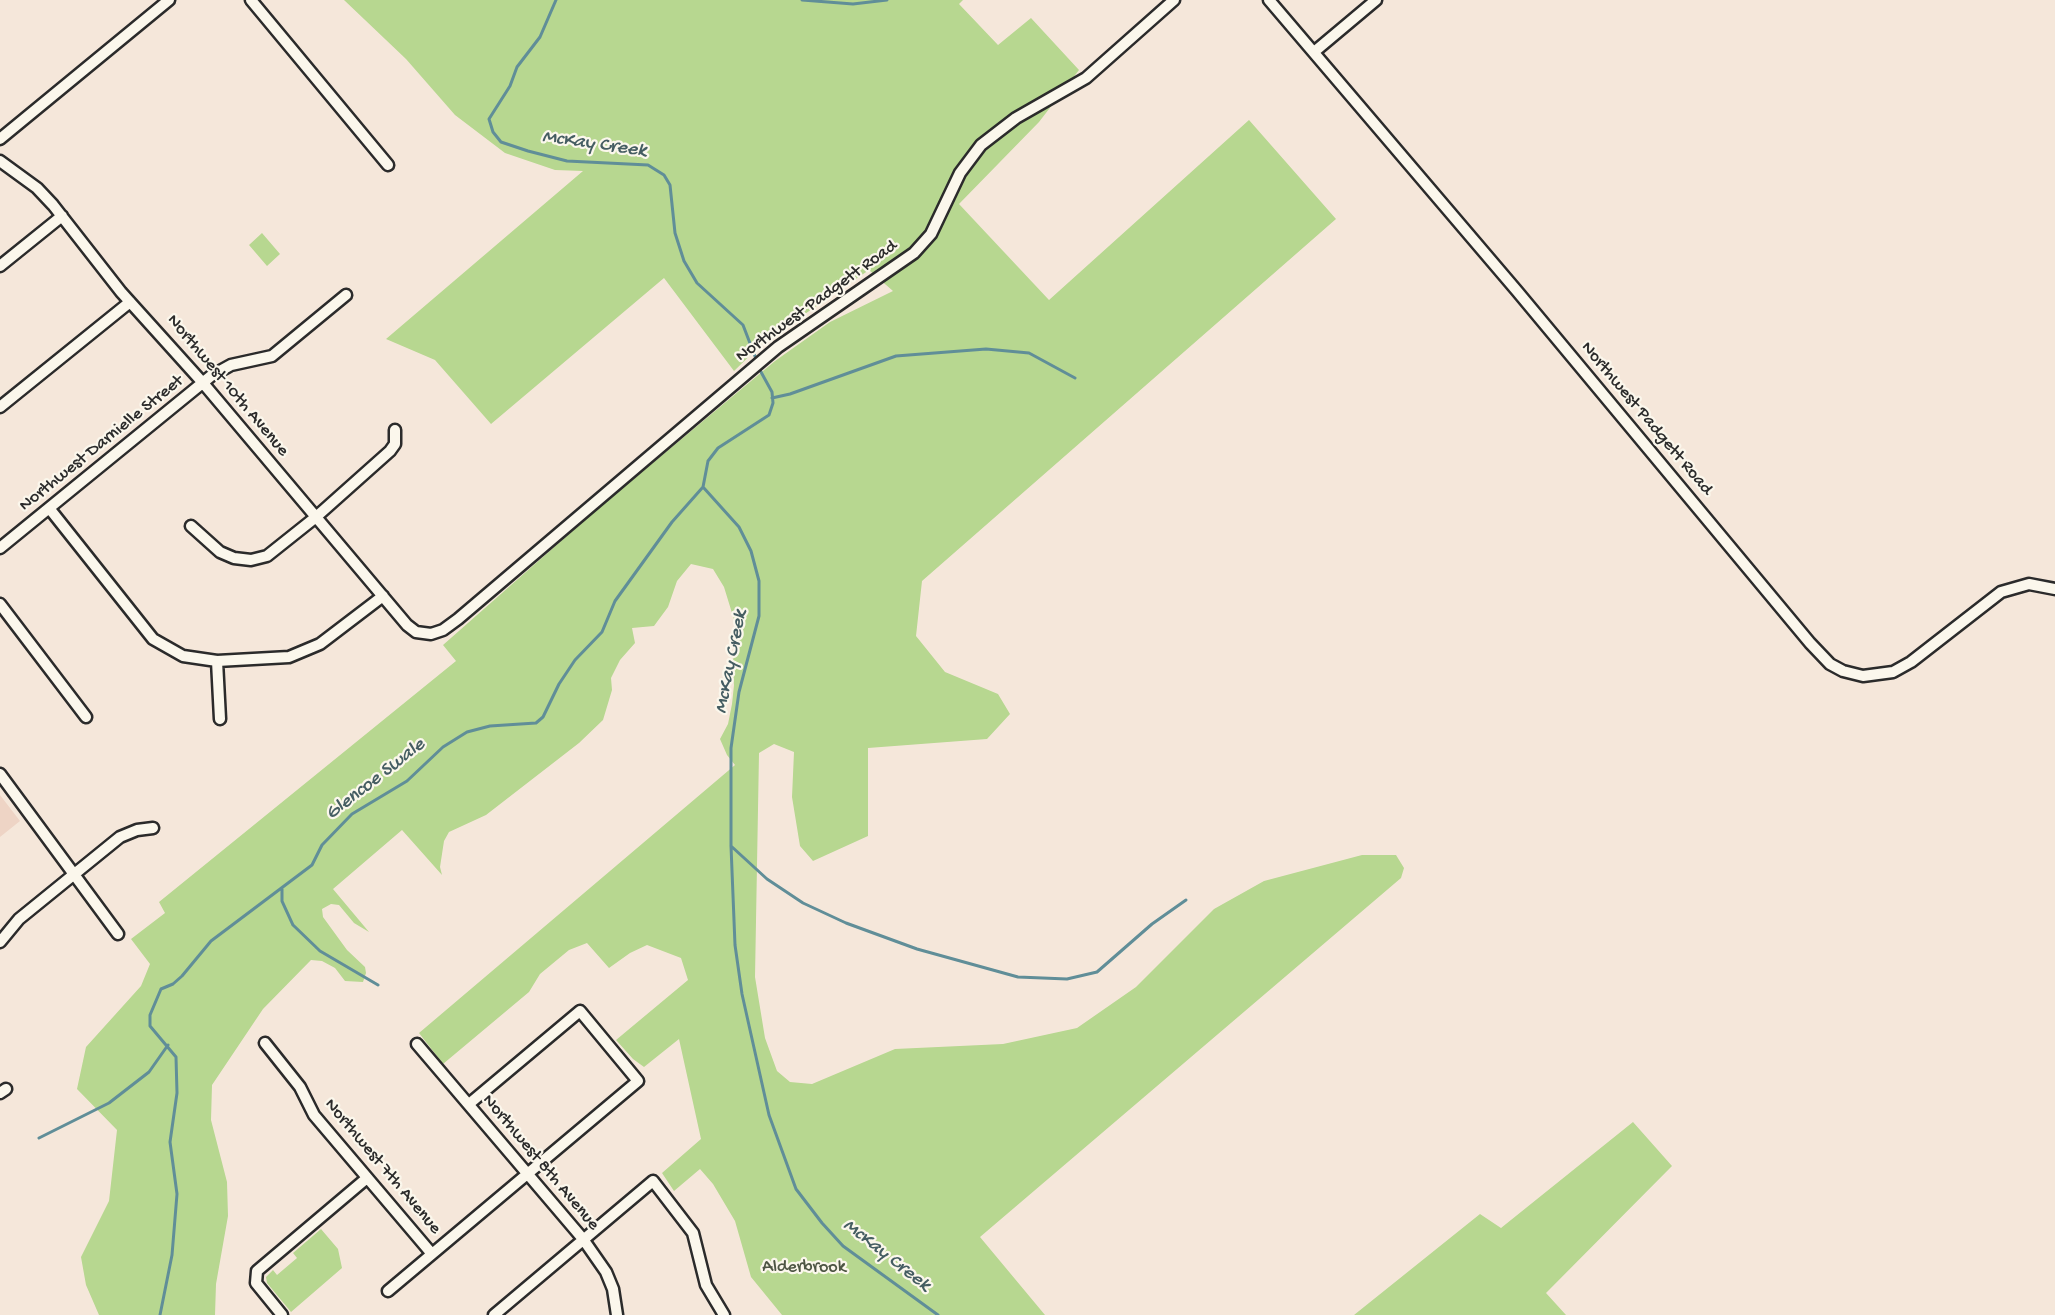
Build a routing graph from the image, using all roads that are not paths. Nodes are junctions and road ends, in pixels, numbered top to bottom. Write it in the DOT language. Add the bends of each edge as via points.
graph roads {
  1 [pos="169,0"];
  2 [pos="250,0"];
  3 [pos="1174,0"];
  4 [pos="1269,0"];
  5 [pos="1377,0"];
  6 [pos="1314,52"];
  7 [pos="0,139"];
  8 [pos="0,161"];
  9 [pos="388,165"];
  10 [pos="62,216"];
  11 [pos="0,266"];
  12 [pos="346,295"];
  13 [pos="130,302"];
  14 [pos="203,383"];
  15 [pos="0,407"];
  16 [pos="395,430"];
  17 [pos="49,508"];
  18 [pos="316,517"];
  19 [pos="190,526"];
  20 [pos="0,548"];
  21 [pos="2055,589"];
  22 [pos="383,596"];
  23 [pos="0,604"];
  24 [pos="426,634"];
  25 [pos="218,662"];
  26 [pos="86,717"];
  27 [pos="220,719"];
  28 [pos="0,774"];
  29 [pos="153,828"];
  30 [pos="74,874"];
  31 [pos="118,934"];
  32 [pos="0,942"];
  33 [pos="265,1043"];
  34 [pos="417,1044"];
  35 [pos="469,1104"];
  36 [pos="527,1173"];
  37 [pos="367,1178"];
  38 [pos="583,1239"];
  39 [pos="432,1254"];
  40 [pos="388,1292"];
  41 [pos="282,1315"];
  42 [pos="494,1315"];
  43 [pos="617,1315"];
  44 [pos="724,1315"];
  1 -- 7 [label="street"];
  2 -- 9 [label="street"];
  3 -- 24 [label="street, Northwest Padgett Road" via="1086,78 990,137 967,162 921,246 778,346 458,619 443,630"];
  4 -- 6 [label="street, Northwest Padgett Road"];
  5 -- 6 [label="street"];
  6 -- 21 [label="street, Northwest Padgett Road" via="1830,664 1863,676 1893,672 2001,592 2030,584"];
  8 -- 10 [label="street, Northwest 10th Avenue" via="45,195"];
  10 -- 11 [label="street"];
  10 -- 13 [label="street, Northwest 10th Avenue"];
  12 -- 14 [label="street, Northwest Darnielle Street" via="272,356 225,367"];
  13 -- 14 [label="street, Northwest 10th Avenue"];
  13 -- 15 [label="street"];
  14 -- 17 [label="street, Northwest Darnielle Street"];
  14 -- 18 [label="street, Northwest 10th Avenue"];
  16 -- 18 [label="street" via="393,448"];
  17 -- 20 [label="street, Northwest Darnielle Street"];
  17 -- 25 [label="street" via="153,639 183,656"];
  18 -- 19 [label="street" via="277,550 251,560 220,552"];
  18 -- 22 [label="street, Northwest 10th Avenue"];
  22 -- 24 [label="street, Northwest 10th Avenue" via="411,629"];
  22 -- 25 [label="street" via="320,644 289,657"];
  23 -- 26 [label="street"];
  25 -- 27 [label="street"];
  28 -- 30 [label="street"];
  29 -- 30 [label="street" via="120,837"];
  30 -- 31 [label="street"];
  30 -- 32 [label="street" via="19,919"];
  33 -- 37 [label="street, Northwest 7th Avenue" via="300,1087 314,1115"];
  34 -- 35 [label="street, Northwest 8th Avenue"];
  35 -- 36 [label="street, Northwest 8th Avenue"];
  35 -- 36 [label="street" via="580,1011 638,1081"];
  36 -- 38 [label="street, Northwest 8th Avenue"];
  36 -- 39 [label="street"];
  37 -- 39 [label="street, Northwest 7th Avenue"];
  37 -- 41 [label="street" via="259,1269 255,1278 258,1286"];
  38 -- 42 [label="street"];
  38 -- 43 [label="street, Northwest 8th Avenue" via="614,1289"];
  38 -- 44 [label="street" via="653,1181 693,1233 706,1285"];
  39 -- 40 [label="street"];
}
